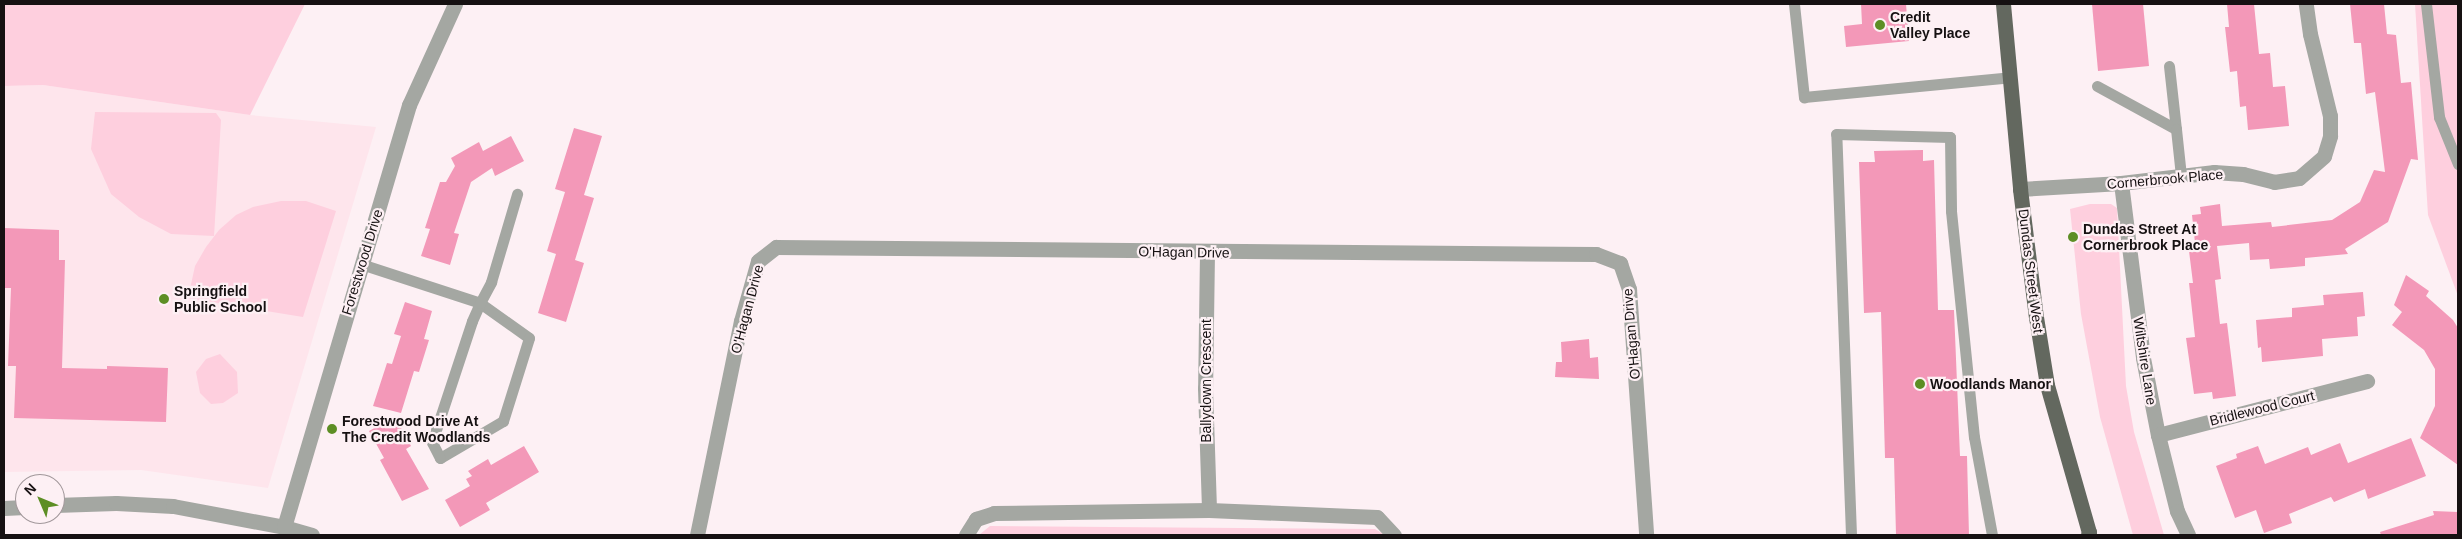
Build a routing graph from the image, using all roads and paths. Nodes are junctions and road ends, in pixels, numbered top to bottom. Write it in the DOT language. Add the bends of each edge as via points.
graph roads {
  1 [pos="455,4"];
  2 [pos="1794,4"];
  3 [pos="2003,4"];
  4 [pos="2306,4"];
  5 [pos="2426,4"];
  6 [pos="2169,66"];
  7 [pos="2010,78"];
  8 [pos="2097,86"];
  9 [pos="2176,129"];
  10 [pos="2458,164"];
  11 [pos="2181,176"];
  12 [pos="2121,183"];
  13 [pos="2020,189"];
  14 [pos="517,194"];
  15 [pos="1207,252"];
  16 [pos="361,264"];
  17 [pos="480,303"];
  18 [pos="2368,382"];
  19 [pos="2158,435"];
  20 [pos="65,505"];
  21 [pos="1209,510"];
  22 [pos="283,531"];
  23 [pos="2091,534"];
  24 [pos="312,535"];
  25 [pos="698,535"];
  26 [pos="966,535"];
  27 [pos="1394,535"];
  28 [pos="1646,535"];
  29 [pos="1851,535"];
  30 [pos="1992,535"];
  31 [pos="2188,535"];
  1 -- 16 [label="street, Forestwood Drive" via="410,105"];
  2 -- 7 [label="lane" via="1804,97"];
  3 -- 7 [label="main road, Dundas Street West"];
  4 -- 11 [label="street, Cornerbrook Place" via="2330,116 2330,136 2319,163 2299,178 2274,182 2243,174 2214,172"];
  5 -- 10 [label="lane" via="2439,117"];
  6 -- 9 [label="lane"];
  7 -- 13 [label="main road, Dundas Street West"];
  8 -- 9 [label="lane"];
  9 -- 11 [label="lane"];
  11 -- 12 [label="street, Cornerbrook Place"];
  12 -- 13 [label="street, Cornerbrook Place"];
  12 -- 19 [label="street, Wiltshire Lane" via="2144,358"];
  13 -- 23 [label="main road, Dundas Street West" via="2047,385"];
  14 -- 17 [label="lane" via="491,282"];
  15 -- 21 [label="street, Ballydown Crescent" via="1205,388"];
  15 -- 25 [label="street, O'Hagan Drive" via="776,247 758,261 741,321"];
  15 -- 28 [label="street, O'Hagan Drive" via="1596,254 1620,263 1629,289"];
  16 -- 17 [label="lane"];
  16 -- 22 [label="street, Forestwood Drive"];
  17 -- 17 [label="lane" via="529,338 503,422 440,458 432,442"];
  18 -- 19 [label="street, Bridlewood Court"];
  19 -- 31 [label="street, Wiltshire Lane" via="2177,511"];
  20 -- 22 [label="street" via="173,506"];
  21 -- 26 [label="street" via="994,513 976,519"];
  21 -- 27 [label="street" via="1377,517"];
  22 -- 24 [label="street"];
  29 -- 30 [label="lane" via="1836,134 1950,136 1950,211 1971,407"];
}
